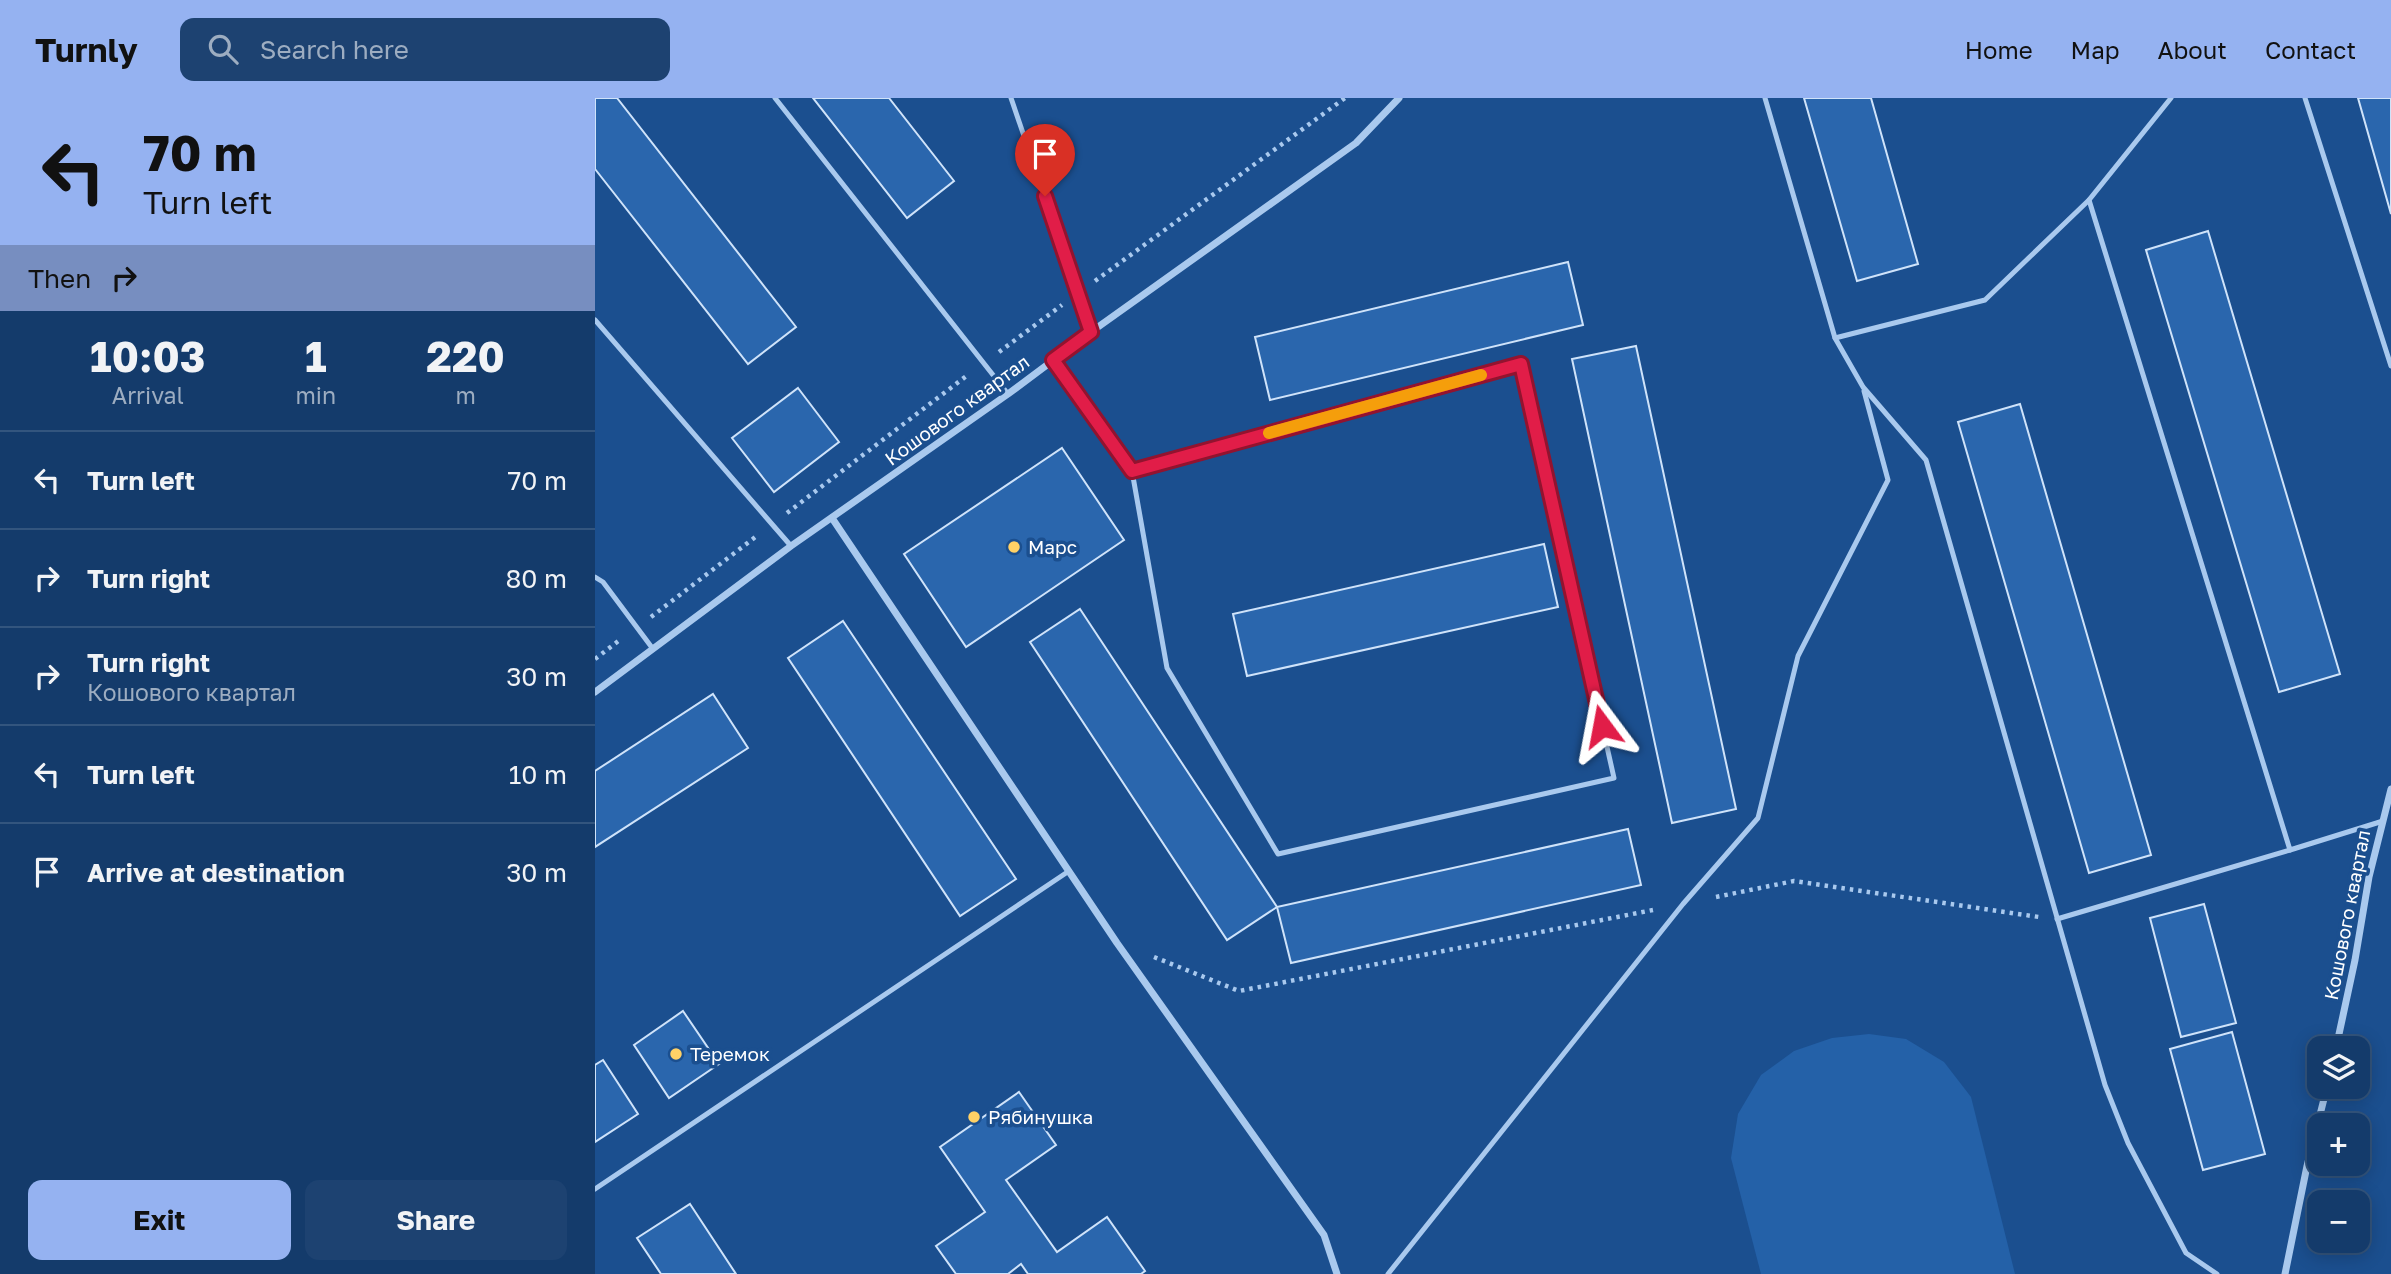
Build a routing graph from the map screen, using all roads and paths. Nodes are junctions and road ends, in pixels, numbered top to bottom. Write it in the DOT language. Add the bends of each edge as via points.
graph roads {
  1 [pos="775,98"];
  2 [pos="1011,98"];
  3 [pos="1399,98"];
  4 [pos="1765,98"];
  5 [pos="2171,98"];
  6 [pos="2305,98"];
  7 [pos="2089,200"];
  8 [pos="595,320"];
  9 [pos="1091,332"];
  10 [pos="1835,338"];
  11 [pos="1053,360"];
  12 [pos="2391,366"];
  13 [pos="1863,387"];
  14 [pos="1008,394"];
  15 [pos="1132,471"];
  16 [pos="832,518"];
  17 [pos="791,546"];
  18 [pos="595,577"];
  19 [pos="653,649"];
  20 [pos="595,692"];
  21 [pos="2391,789"];
  22 [pos="2382,821"];
  23 [pos="2290,850"];
  24 [pos="1069,871"];
  25 [pos="1683,904"];
  26 [pos="2057,919"];
  27 [pos="1117,943"];
  28 [pos="2339,1036"];
  29 [pos="2324,1099"];
  30 [pos="595,1189"];
  31 [pos="1337,1274"];
  32 [pos="1388,1274"];
  33 [pos="2217,1274"];
  34 [pos="2285,1274"];
  1 -- 14 [label="lane"];
  2 -- 9 [label="lane"];
  3 -- 9 [label="street, Кошового квартал" via="1356,143"];
  4 -- 10 [label="lane"];
  5 -- 7 [label="lane"];
  6 -- 12 [label="lane"];
  7 -- 10 [label="lane" via="1985,300"];
  7 -- 23 [label="lane"];
  8 -- 17 [label="lane"];
  9 -- 11 [label="street, Кошового квартал"];
  10 -- 13 [label="lane"];
  11 -- 14 [label="street, Кошового квартал"];
  11 -- 15 [label="lane"];
  13 -- 25 [label="lane" via="1888,480 1798,656 1758,818"];
  13 -- 26 [label="lane" via="1926,460"];
  14 -- 16 [label="street, Кошового квартал"];
  15 -- 15 [label="lane" via="1167,668 1278,854 1614,778 1521,364"];
  16 -- 17 [label="street, Кошового квартал"];
  16 -- 24 [label="street"];
  17 -- 19 [label="street, Кошового квартал"];
  18 -- 19 [label="lane"];
  19 -- 20 [label="street, Кошового квартал"];
  21 -- 22 [label="street, Кошового квартал"];
  22 -- 23 [label="lane"];
  22 -- 28 [label="street, Кошового квартал"];
  23 -- 26 [label="lane"];
  24 -- 27 [label="street"];
  24 -- 30 [label="lane"];
  25 -- 26 [label="path" via="1794,881"];
  25 -- 27 [label="path" via="1239,991"];
  25 -- 32 [label="lane"];
  26 -- 33 [label="lane" via="2105,1085 2128,1143 2186,1252"];
  27 -- 31 [label="street" via="1324,1235"];
  29 -- 34 [label="street"];
}
